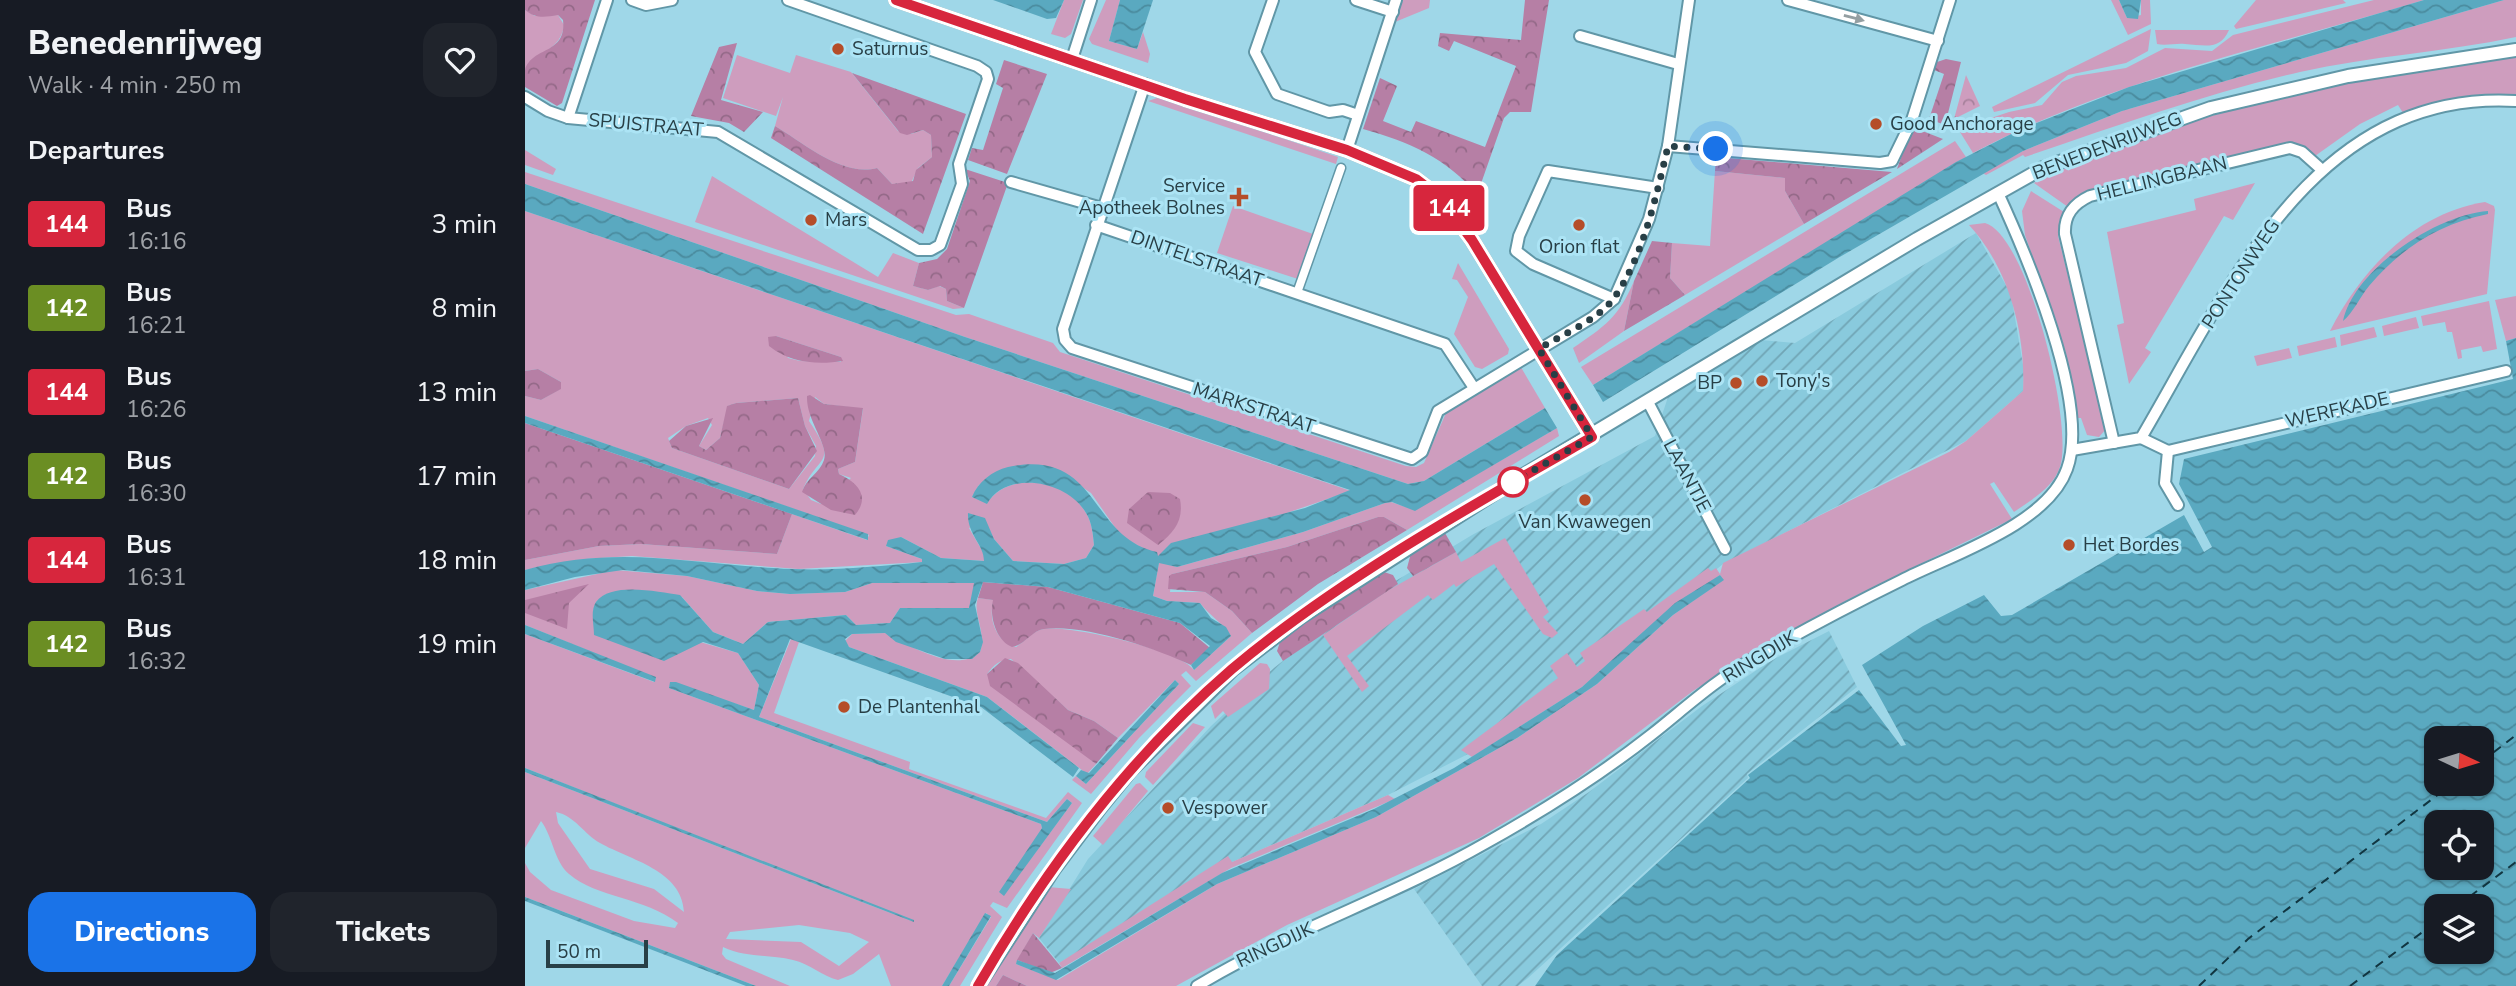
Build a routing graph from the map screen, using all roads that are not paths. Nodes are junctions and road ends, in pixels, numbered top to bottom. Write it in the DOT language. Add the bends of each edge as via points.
graph roads {
  1 [pos="607,0"];
  2 [pos="632,0"];
  3 [pos="673,0"];
  4 [pos="788,0"];
  5 [pos="896,0"];
  6 [pos="1091,0"];
  7 [pos="1273,0"];
  8 [pos="1356,0"];
  9 [pos="1396,0"];
  10 [pos="1689,0"];
  11 [pos="1788,0"];
  12 [pos="1950,0"];
  13 [pos="1392,12"];
  14 [pos="1580,36"];
  15 [pos="1938,41"];
  16 [pos="2516,50"];
  17 [pos="1072,59"];
  18 [pos="1678,64"];
  19 [pos="1145,84"];
  20 [pos="525,97"];
  21 [pos="2516,101"];
  22 [pos="1358,115"];
  23 [pos="568,118"];
  24 [pos="1668,146"];
  25 [pos="1347,150"];
  26 [pos="1341,168"];
  27 [pos="2321,169"];
  28 [pos="1011,182"];
  29 [pos="1658,188"];
  30 [pos="1997,193"];
  31 [pos="1102,208"];
  32 [pos="1096,225"];
  33 [pos="1297,293"];
  34 [pos="1613,299"];
  35 [pos="1539,349"];
  36 [pos="2506,370"];
  37 [pos="1474,388"];
  38 [pos="1648,402"];
  39 [pos="1592,437"];
  40 [pos="2141,438"];
  41 [pos="2114,443"];
  42 [pos="2072,450"];
  43 [pos="2168,450"];
  44 [pos="2178,505"];
  45 [pos="1725,549"];
  46 [pos="978,986"];
  47 [pos="1198,986"];
  1 -- 23 [label="street"];
  2 -- 3 [label="street" via="646,5"];
  4 -- 23 [label="street, SPUISTRAAT" via="986,72 988,79 959,164 962,184 940,245 918,250 718,132"];
  5 -- 17 [label="street"];
  6 -- 17 [label="street"];
  7 -- 22 [label="street" via="1255,52 1277,94 1329,112"];
  8 -- 13 [label="street"];
  9 -- 13 [label="street"];
  10 -- 18 [label="street"];
  11 -- 15 [label="street, one-way"];
  12 -- 15 [label="street"];
  13 -- 22 [label="street"];
  14 -- 18 [label="street"];
  15 -- 24 [label="street" via="1912,120 1892,161"];
  16 -- 30 [label="street, BENEDENRIJWEG" via="2348,76 2211,108 2043,168"];
  17 -- 19 [label="street"];
  18 -- 24 [label="street"];
  19 -- 25 [label="street"];
  19 -- 31 [label="street, MARKSTRAAT"];
  20 -- 23 [label="street, SPUISTRAAT"];
  21 -- 27 [label="street, PONTONWEG" via="2446,103 2414,113 2366,137"];
  22 -- 25 [label="street"];
  24 -- 29 [label="street"];
  25 -- 35 [label="street" via="1416,179 1441,198"];
  26 -- 33 [label="street"];
  27 -- 40 [label="street, PONTONWEG" via="2259,240"];
  27 -- 41 [label="street, HELLINGBAAN" via="2290,148 2090,196 2070,211 2065,234"];
  28 -- 31 [label="street"];
  29 -- 34 [label="street"];
  29 -- 34 [label="street" via="1548,170 1519,236 1516,251 1533,264"];
  30 -- 38 [label="street, BENEDENRIJWEG"];
  30 -- 42 [label="street, RINGDIJK" via="2020,242 2056,344"];
  31 -- 32 [label="street, MARKSTRAAT"];
  32 -- 33 [label="street, DINTELSTRAAT"];
  32 -- 37 [label="street, MARKSTRAAT" via="1063,329 1072,348 1412,459 1422,452 1438,411"];
  33 -- 37 [label="street, DINTELSTRAAT" via="1445,344"];
  34 -- 35 [label="street, MARKSTRAAT" via="1593,317"];
  35 -- 37 [label="street, MARKSTRAAT"];
  35 -- 39 [label="street"];
  36 -- 43 [label="street, WERFKADE"];
  38 -- 39 [label="street, BENEDENRIJWEG"];
  38 -- 45 [label="street, LAANTJE"];
  39 -- 46 [label="street, BENEDENRIJWEG" via="1374,568 1232,670 1131,770 1054,869"];
  40 -- 41 [label="street"];
  40 -- 43 [label="street"];
  41 -- 42 [label="street"];
  42 -- 47 [label="street, RINGDIJK" via="2055,491 2017,522 1748,662 1562,798 1484,844 1366,905 1275,942"];
  43 -- 44 [label="street" via="2165,482"];
}
